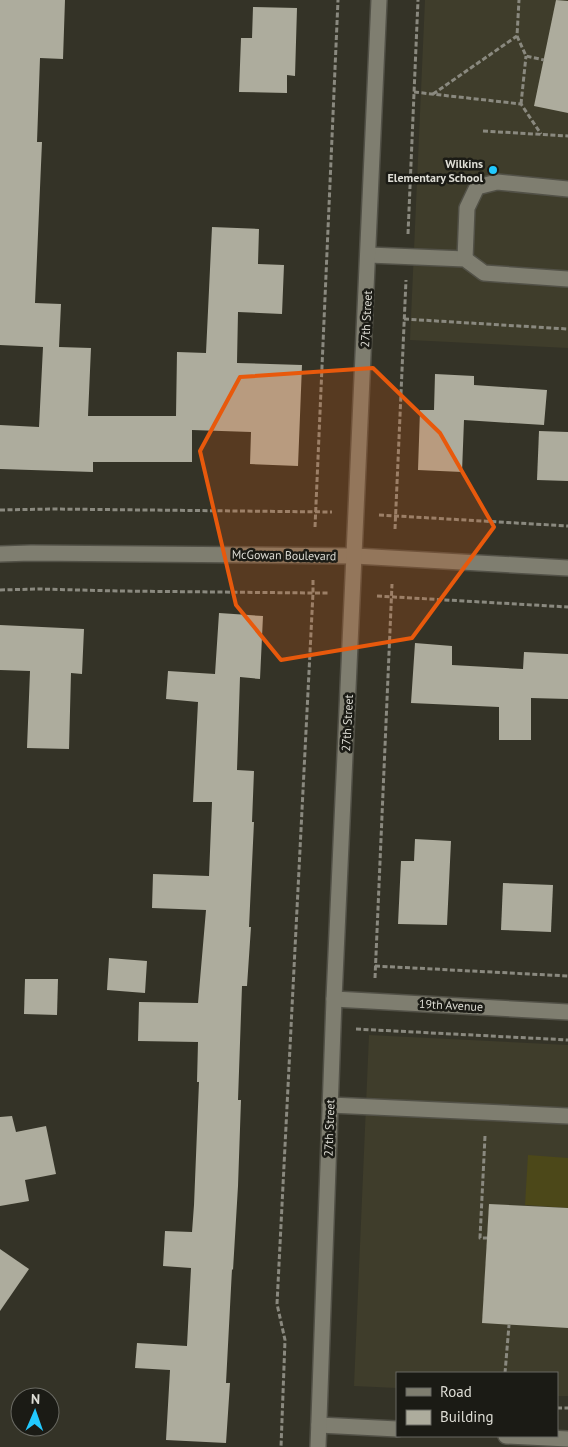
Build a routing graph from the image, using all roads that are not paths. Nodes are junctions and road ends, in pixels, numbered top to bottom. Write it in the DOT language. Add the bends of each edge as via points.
graph roads {
  1 [pos="379,0"];
  2 [pos="568,189"];
  3 [pos="369,255"];
  4 [pos="465,259"];
  5 [pos="568,279"];
  6 [pos="0,554"];
  7 [pos="355,556"];
  8 [pos="568,568"];
  9 [pos="334,999"];
  10 [pos="568,1012"];
  11 [pos="330,1105"];
  12 [pos="568,1116"];
  13 [pos="319,1425"];
  14 [pos="396,1429"];
  15 [pos="527,1437"];
  16 [pos="568,1439"];
  17 [pos="318,1447"];
  1 -- 3 [label="street, 27th Street"];
  2 -- 4 [label="street" via="497,182 477,187 467,208"];
  3 -- 4 [label="street"];
  3 -- 7 [label="street, 27th Street"];
  4 -- 5 [label="street" via="484,273"];
  6 -- 7 [label="street, McGowan Boulevard"];
  7 -- 8 [label="street, McGowan Boulevard"];
  7 -- 9 [label="street, 27th Street"];
  9 -- 10 [label="street, 19th Avenue"];
  9 -- 11 [label="street, 27th Street"];
  11 -- 12 [label="street"];
  11 -- 13 [label="street, 27th Street"];
  13 -- 14 [label="street"];
  13 -- 17 [label="street, 27th Street"];
  15 -- 16 [label="street"];
}
